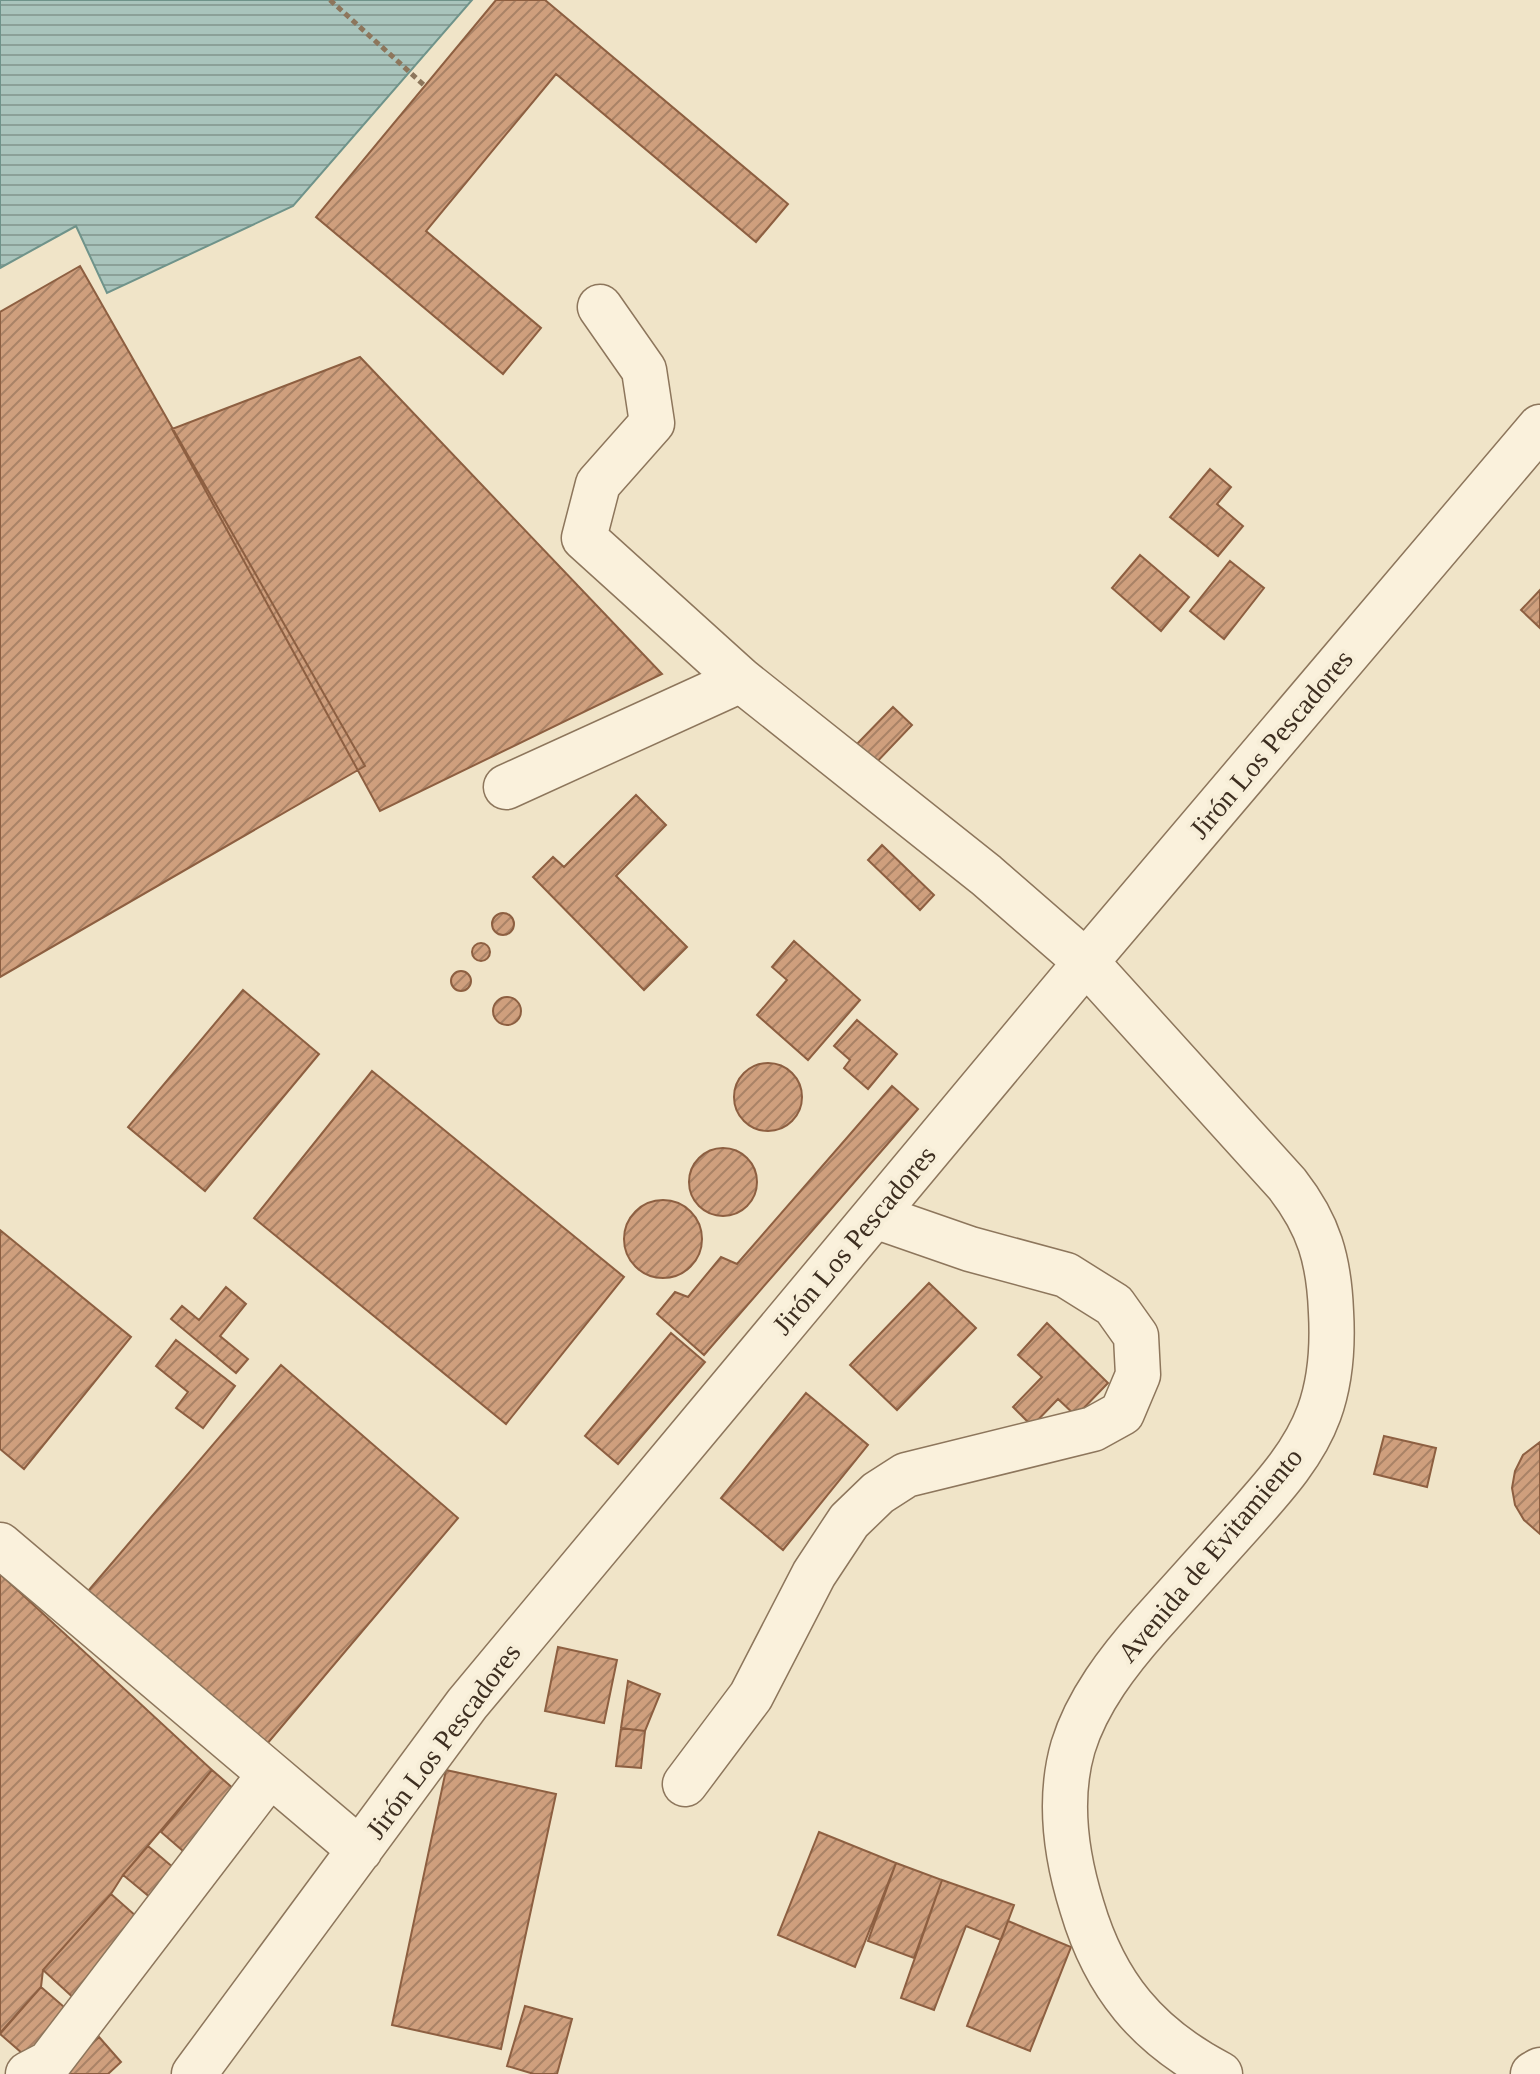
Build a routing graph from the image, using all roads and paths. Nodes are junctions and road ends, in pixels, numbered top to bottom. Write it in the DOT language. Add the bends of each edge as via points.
graph roads {
  1 [pos="330,0"];
  2 [pos="425,86"];
  3 [pos="600,307"];
  4 [pos="1540,427"];
  5 [pos="741,680"];
  6 [pos="506,787"];
  7 [pos="1086,962"];
  8 [pos="875,1216"];
  9 [pos="0,1545"];
  10 [pos="270,1774"];
  11 [pos="685,1784"];
  12 [pos="360,1850"];
  13 [pos="1540,2070"];
  14 [pos="28,2074"];
  15 [pos="194,2074"];
  16 [pos="1220,2074"];
  17 [pos="1533,2074"];
  1 -- 2 [label="path"];
  3 -- 5 [label="street, Avenida de Evitamiento" via="644,370 652,423 598,484 584,538"];
  4 -- 7 [label="street, Jirón Los Pescadores"];
  5 -- 6 [label="street"];
  5 -- 7 [label="street, Avenida de Evitamiento" via="986,875"];
  7 -- 8 [label="street, Jirón Los Pescadores"];
  7 -- 16 [label="street, Avenida de Evitamiento" via="1304,1206 1329,1276 1332,1356 1318,1416 1304,1445 1106,1681 1073,1746 1068,1776 1069,1856 1101,1959 1136,2013 1196,2062"];
  8 -- 11 [label="street" via="1066,1275 1114,1305 1136,1336 1138,1375 1122,1413 1093,1429 906,1475 878,1493 849,1521 814,1574 751,1696"];
  8 -- 12 [label="street, Jirón Los Pescadores" via="467,1704"];
  9 -- 10 [label="street"];
  10 -- 12 [label="street"];
  10 -- 14 [label="street" via="49,2063"];
  12 -- 15 [label="street, Jirón Los Pescadores"];
  13 -- 17 [label="street"];
}
